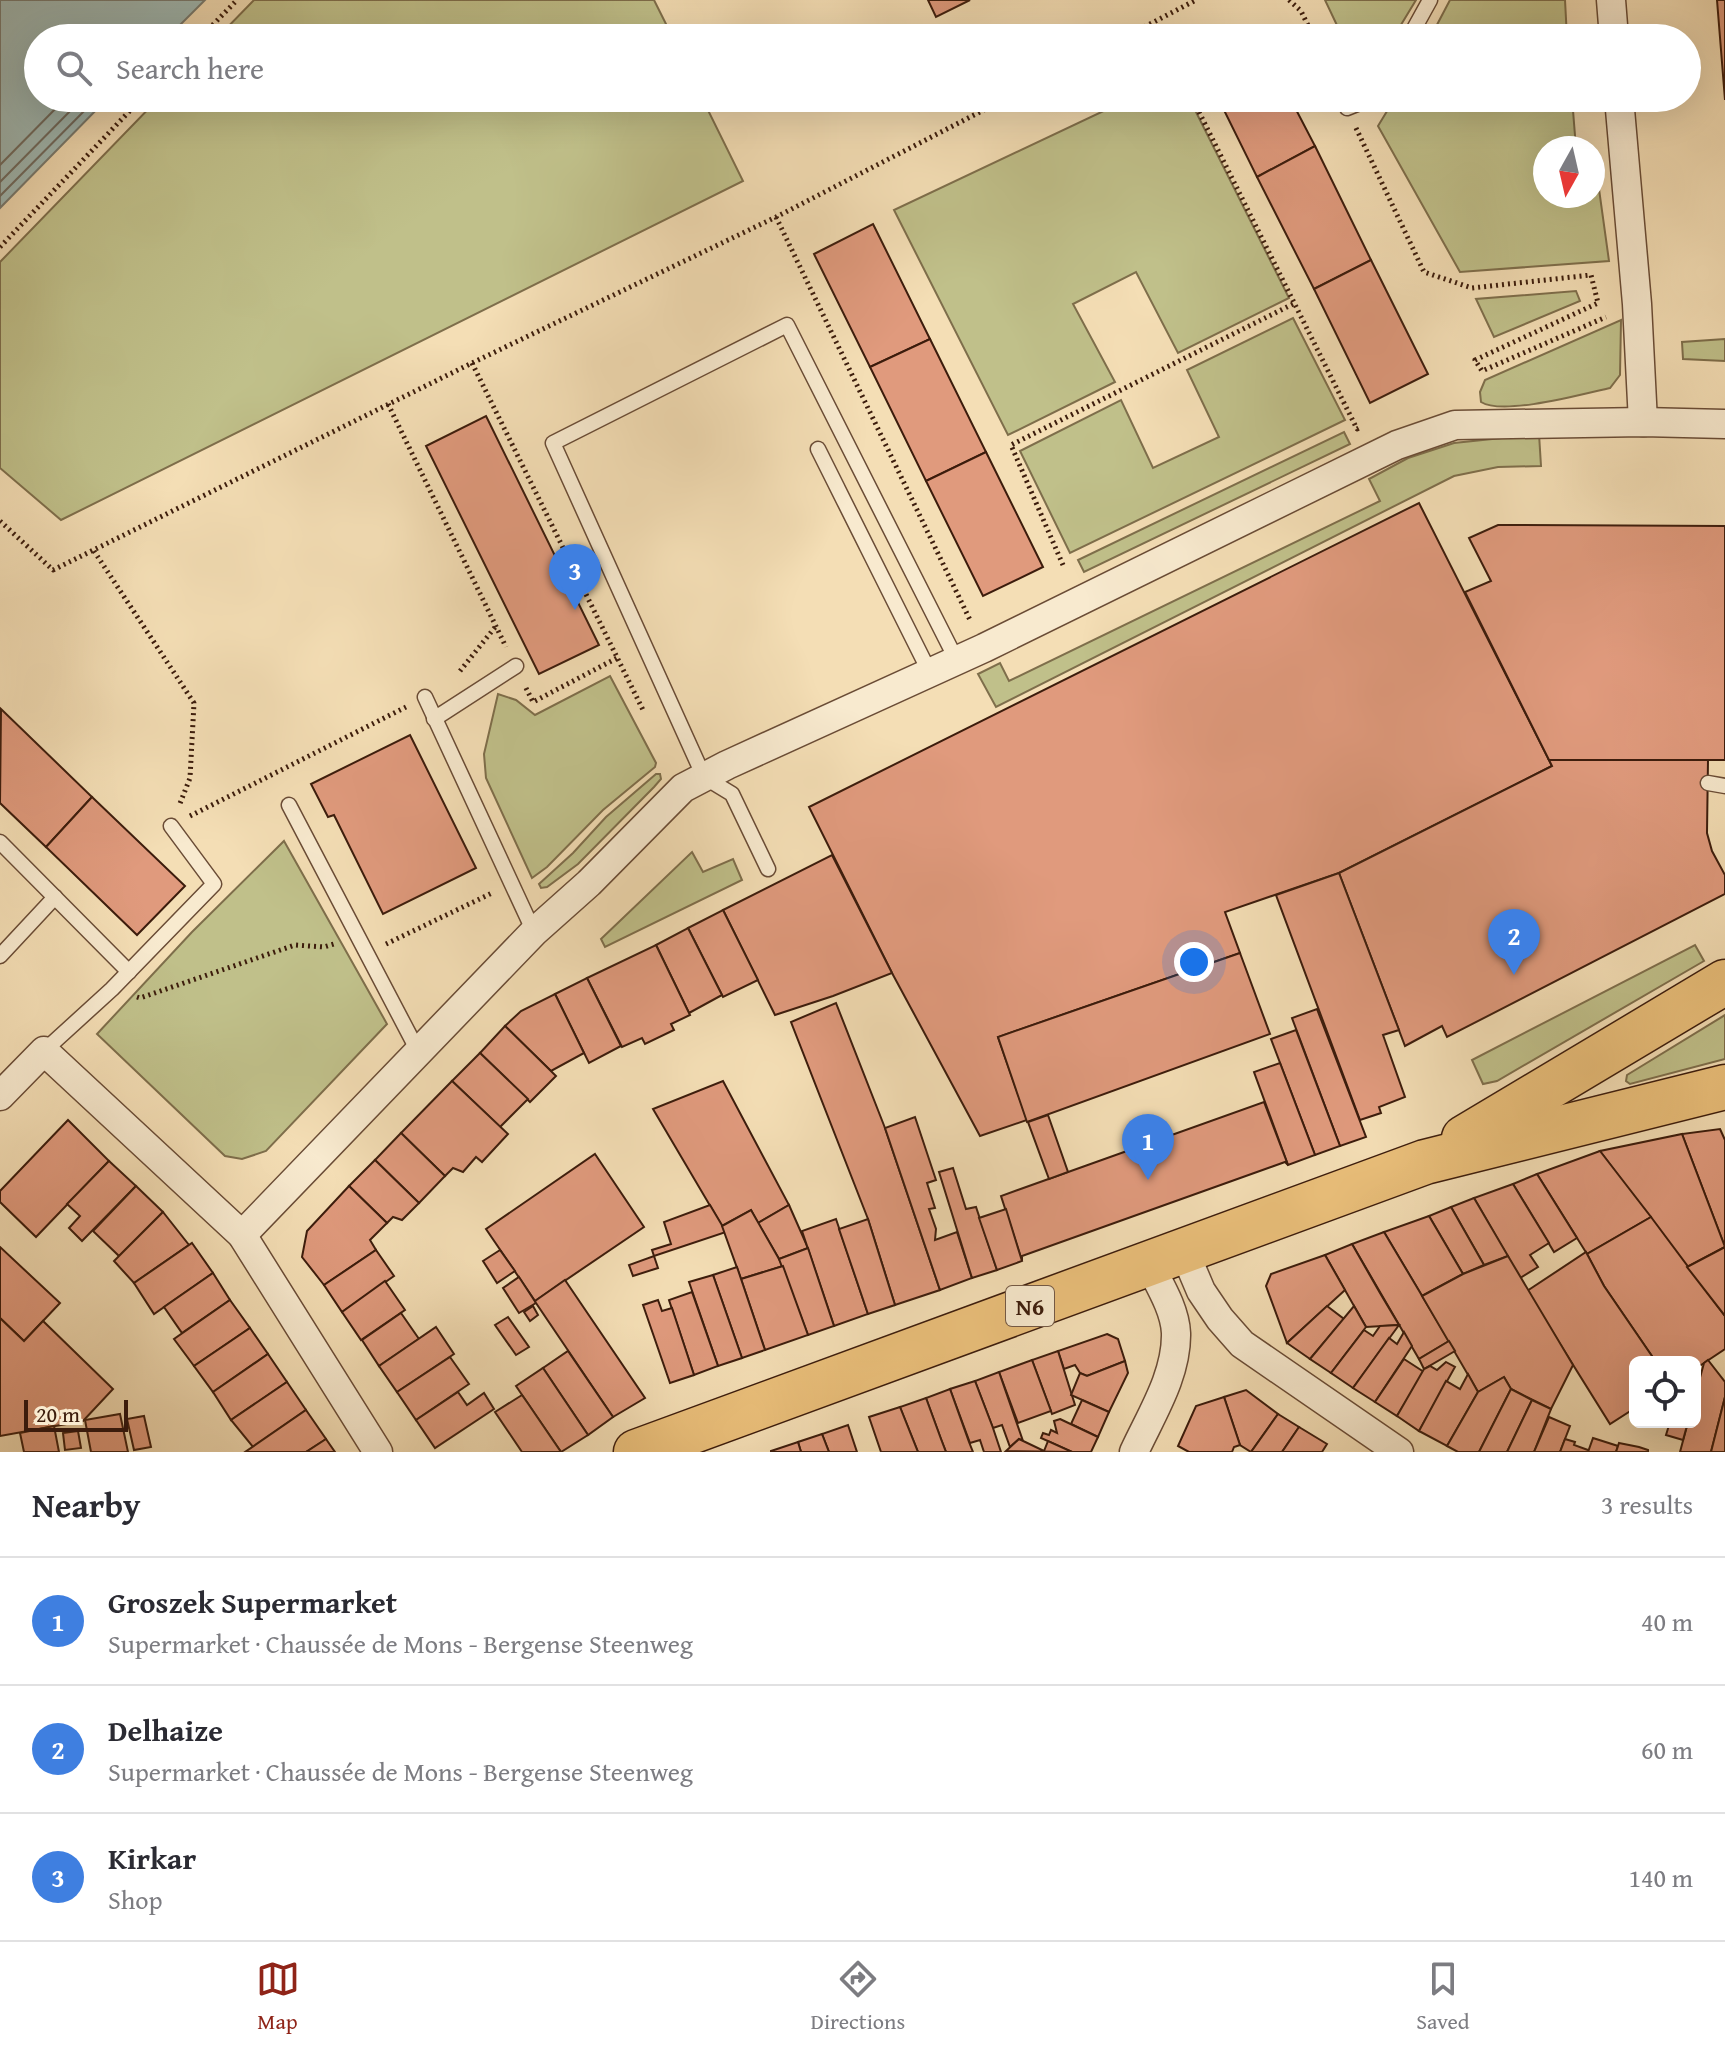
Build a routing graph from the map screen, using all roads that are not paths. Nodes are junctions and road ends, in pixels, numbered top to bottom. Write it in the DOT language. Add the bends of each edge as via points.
graph roads {
  1 [pos="1430,0"];
  2 [pos="1611,0"];
  3 [pos="1417,24"];
  4 [pos="1613,24"];
  5 [pos="1620,112"];
  6 [pos="1643,422"];
  7 [pos="1725,424"];
  8 [pos="818,449"];
  9 [pos="956,659"];
  10 [pos="516,666"];
  11 [pos="929,671"];
  12 [pos="425,697"];
  13 [pos="434,719"];
  14 [pos="704,777"];
  15 [pos="289,805"];
  16 [pos="171,826"];
  17 [pos="0,842"];
  18 [pos="768,869"];
  19 [pos="55,897"];
  20 [pos="534,932"];
  21 [pos="0,956"];
  22 [pos="129,972"];
  23 [pos="1725,982"];
  24 [pos="44,1051"];
  25 [pos="419,1053"];
  26 [pos="1725,1087"];
  27 [pos="0,1096"];
  28 [pos="1425,1162"];
  29 [pos="242,1235"];
  30 [pos="1166,1256"];
  31 [pos="378,1452"];
  32 [pos="636,1452"];
  33 [pos="1134,1452"];
  34 [pos="1399,1452"];
  1 -- 3 [label="lane"];
  2 -- 4 [label="street"];
  5 -- 6 [label="street"];
  6 -- 7 [label="street"];
  6 -- 9 [label="street" via="1455,425 1440,430 1397,445"];
  8 -- 11 [label="lane"];
  9 -- 11 [label="street"];
  9 -- 14 [label="lane" via="787,325 553,443"];
  10 -- 13 [label="lane"];
  11 -- 14 [label="street"];
  12 -- 13 [label="lane"];
  13 -- 20 [label="lane"];
  14 -- 18 [label="lane" via="732,794"];
  14 -- 20 [label="street" via="683,788"];
  15 -- 25 [label="lane"];
  16 -- 22 [label="lane" via="214,884"];
  17 -- 19 [label="lane"];
  19 -- 21 [label="lane"];
  19 -- 22 [label="lane"];
  20 -- 25 [label="street"];
  22 -- 24 [label="lane"];
  23 -- 28 [label="main road, N6"];
  24 -- 27 [label="street"];
  24 -- 29 [label="street"];
  25 -- 29 [label="street"];
  26 -- 28 [label="main road, N6"];
  28 -- 30 [label="main road, N6"];
  29 -- 31 [label="street"];
  30 -- 32 [label="main road, N6"];
  30 -- 33 [label="street" via="1168,1304 1176,1331 1173,1364"];
  30 -- 34 [label="street" via="1242,1344"];
}
